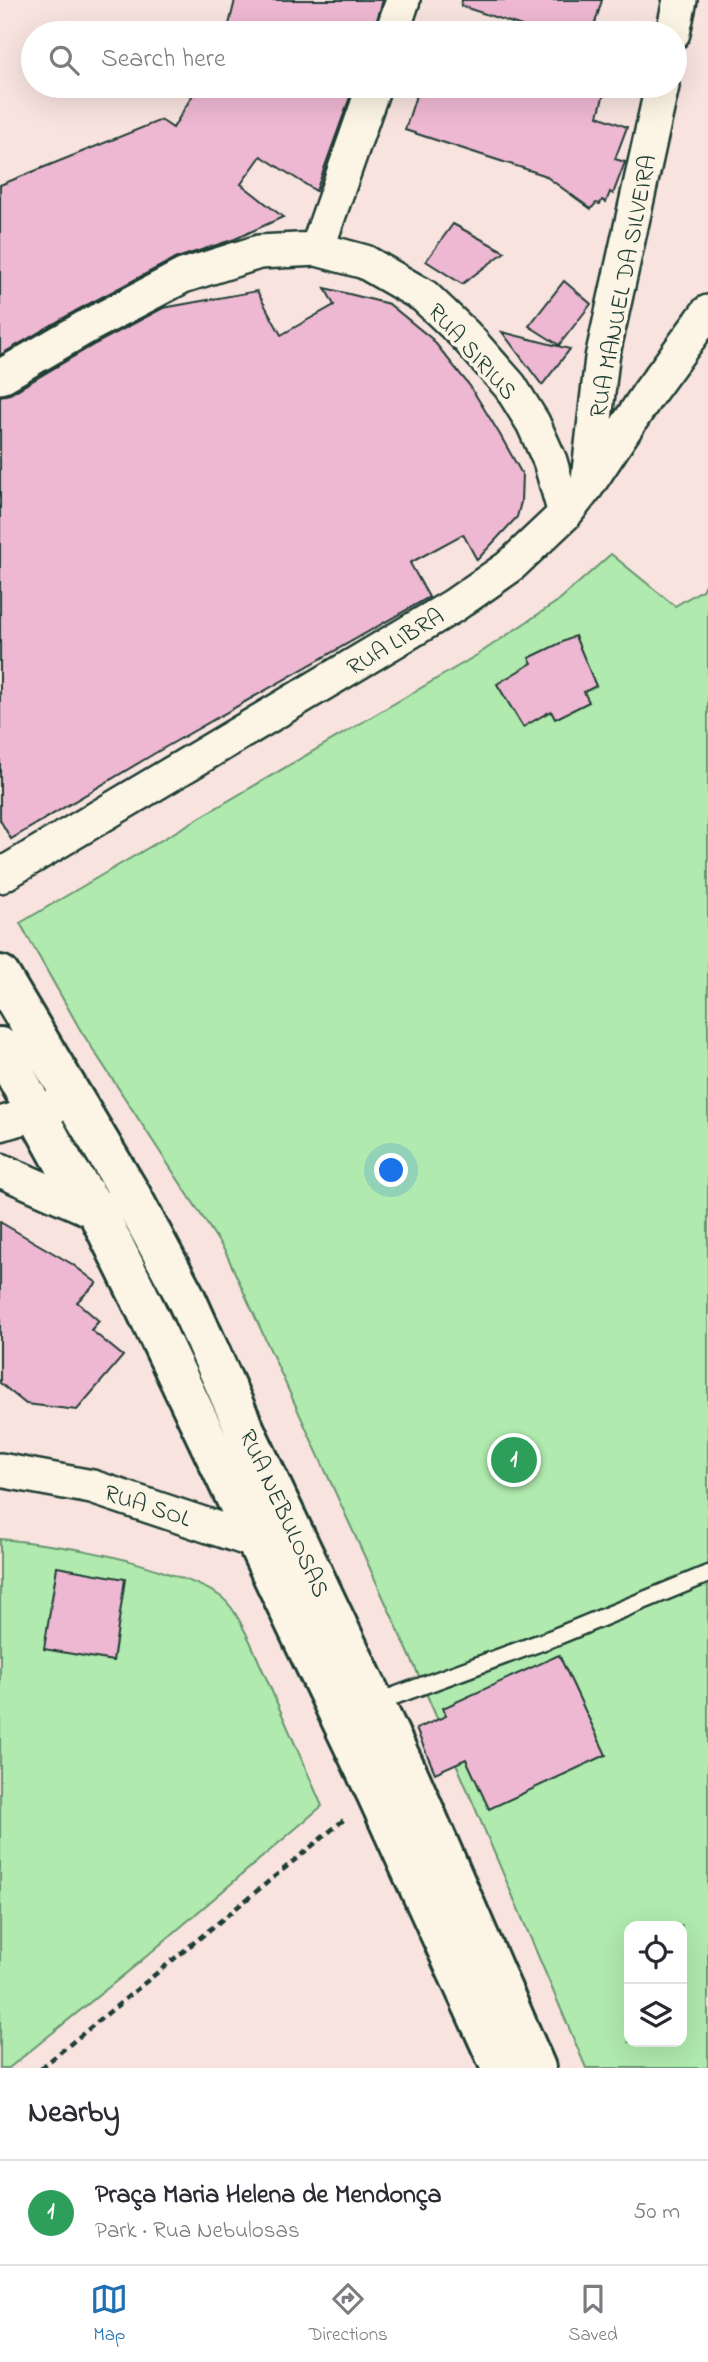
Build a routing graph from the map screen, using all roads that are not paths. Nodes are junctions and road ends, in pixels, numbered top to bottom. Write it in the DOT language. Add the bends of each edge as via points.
graph roads {
  1 [pos="403,0"];
  2 [pos="680,0"];
  3 [pos="396,21"];
  4 [pos="676,21"];
  5 [pos="370,98"];
  6 [pos="659,98"];
  7 [pos="317,249"];
  8 [pos="708,312"];
  9 [pos="0,377"];
  10 [pos="587,486"];
  11 [pos="565,514"];
  12 [pos="0,876"];
  13 [pos="0,975"];
  14 [pos="0,1047"];
  15 [pos="74,1098"];
  16 [pos="37,1113"];
  17 [pos="0,1124"];
  18 [pos="0,1170"];
  19 [pos="114,1204"];
  20 [pos="0,1470"];
  21 [pos="291,1526"];
  22 [pos="254,1541"];
  23 [pos="708,1574"];
  24 [pos="375,1703"];
  25 [pos="500,2068"];
  26 [pos="536,2068"];
  1 -- 3 [label="street"];
  2 -- 4 [label="street"];
  5 -- 7 [label="street"];
  6 -- 10 [label="street, RUA MANUEL DA SILVEIRA" via="603,358"];
  7 -- 9 [label="street, RUA SIRIUS" via="259,252 183,276"];
  7 -- 11 [label="street, RUA SIRIUS" via="365,262 424,296 465,335 510,386 533,424 550,461"];
  8 -- 10 [label="street, RUA LIBRA"];
  10 -- 11 [label="street, RUA LIBRA"];
  11 -- 12 [label="street, RUA LIBRA" via="509,567 453,606"];
  13 -- 15 [label="street, RUA NEBULOSAS"];
  14 -- 16 [label="street, RUA NEBULOSAS"];
  15 -- 16 [label="street"];
  15 -- 19 [label="street, RUA NEBULOSAS"];
  16 -- 17 [label="street"];
  16 -- 19 [label="street, RUA NEBULOSAS" via="65,1165"];
  18 -- 19 [label="street"];
  19 -- 21 [label="street, RUA NEBULOSAS" via="185,1296"];
  19 -- 22 [label="street, RUA NEBULOSAS"];
  20 -- 22 [label="street, RUA SOL" via="92,1487"];
  21 -- 22 [label="street"];
  21 -- 24 [label="street, RUA NEBULOSAS"];
  22 -- 25 [label="street, RUA NEBULOSAS" via="376,1793"];
  23 -- 24 [label="lane"];
  24 -- 26 [label="street, RUA NEBULOSAS"];
}
